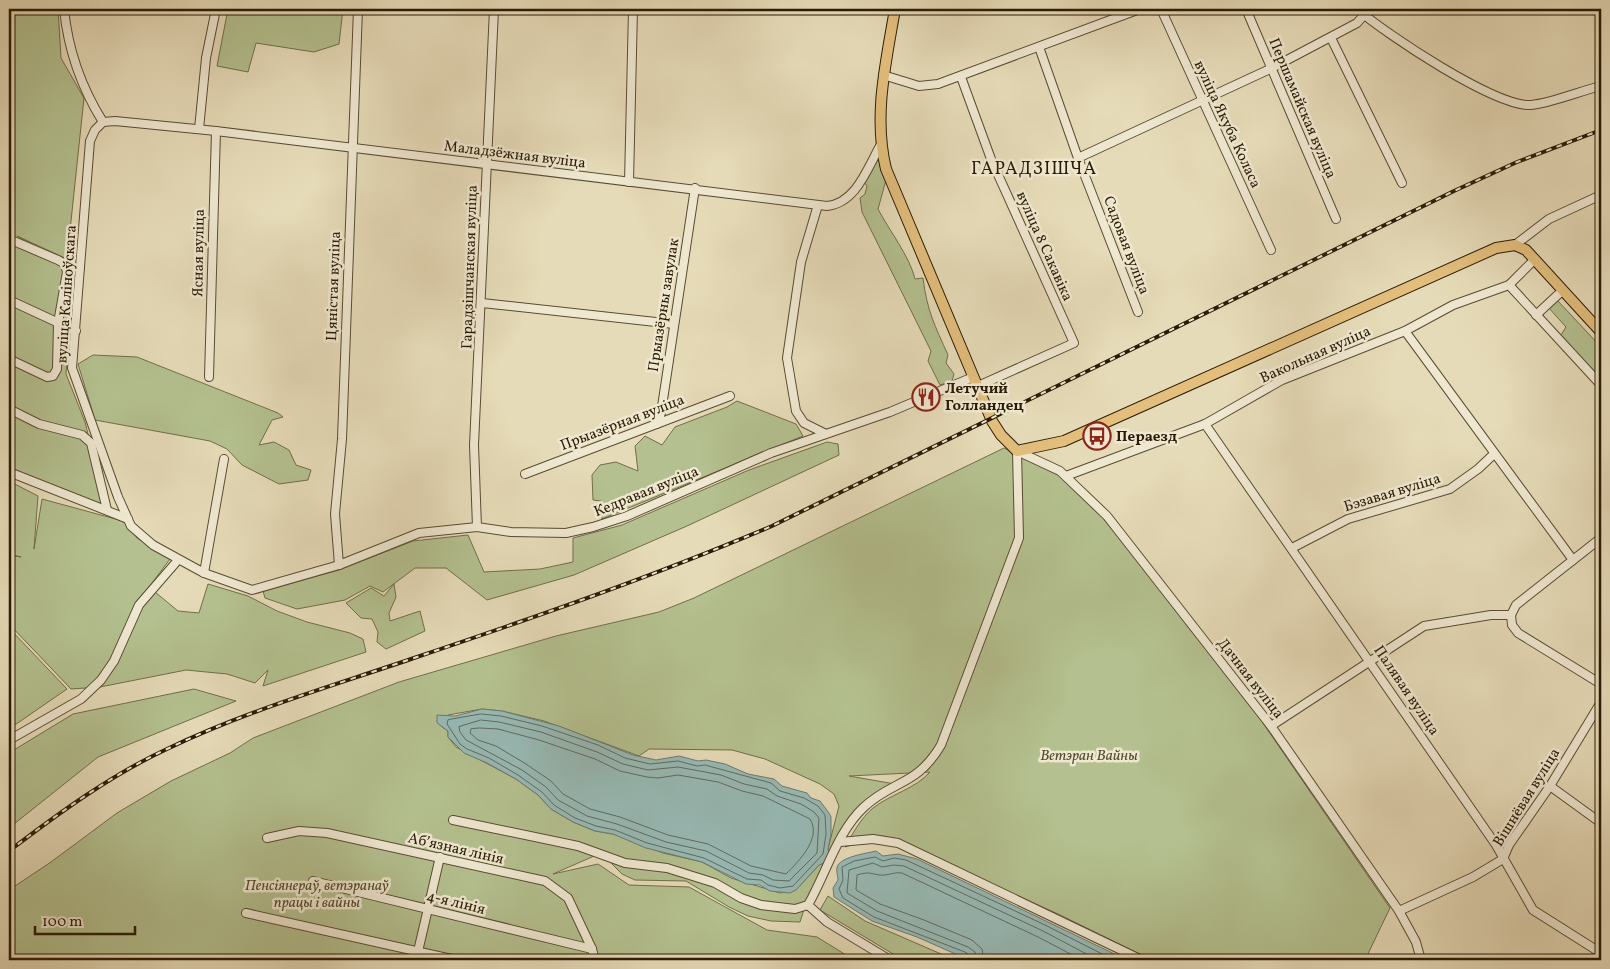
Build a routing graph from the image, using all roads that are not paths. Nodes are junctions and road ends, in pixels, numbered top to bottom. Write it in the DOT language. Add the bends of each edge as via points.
graph roads {
  1 [pos="64,9"];
  2 [pos="216,9"];
  3 [pos="358,9"];
  4 [pos="494,9"];
  5 [pos="633,9"];
  6 [pos="895,9"];
  7 [pos="1140,9"];
  8 [pos="1161,9"];
  9 [pos="1246,9"];
  10 [pos="1357,9"];
  11 [pos="1364,15"];
  12 [pos="1331,38"];
  13 [pos="1039,47"];
  14 [pos="1270,69"];
  15 [pos="883,75"];
  16 [pos="961,77"];
  17 [pos="1601,86"];
  18 [pos="1202,101"];
  19 [pos="103,122"];
  20 [pos="199,129"];
  21 [pos="216,130"];
  22 [pos="880,146"];
  23 [pos="353,148"];
  24 [pos="1078,158"];
  25 [pos="487,164"];
  26 [pos="629,182"];
  27 [pos="1402,184"];
  28 [pos="695,188"];
  29 [pos="1601,195"];
  30 [pos="818,205"];
  31 [pos="1336,218"];
  32 [pos="9,239"];
  33 [pos="1515,245"];
  34 [pos="1272,250"];
  35 [pos="1535,259"];
  36 [pos="1509,285"];
  37 [pos="1563,290"];
  38 [pos="9,300"];
  39 [pos="482,303"];
  40 [pos="1138,312"];
  41 [pos="1536,316"];
  42 [pos="58,323"];
  43 [pos="674,324"];
  44 [pos="1405,330"];
  45 [pos="76,331"];
  46 [pos="1601,332"];
  47 [pos="1074,343"];
  48 [pos="9,359"];
  49 [pos="209,376"];
  50 [pos="976,382"];
  51 [pos="1601,385"];
  52 [pos="730,396"];
  53 [pos="9,409"];
  54 [pos="657,424"];
  55 [pos="1205,424"];
  56 [pos="824,433"];
  57 [pos="1017,451"];
  58 [pos="1494,454"];
  59 [pos="224,459"];
  60 [pos="9,472"];
  61 [pos="525,474"];
  62 [pos="1066,476"];
  63 [pos="107,510"];
  64 [pos="128,519"];
  65 [pos="477,527"];
  66 [pos="1601,538"];
  67 [pos="1292,548"];
  68 [pos="178,560"];
  69 [pos="1573,560"];
  70 [pos="339,565"];
  71 [pos="204,573"];
  72 [pos="1511,615"];
  73 [pos="1371,662"];
  74 [pos="1601,684"];
  75 [pos="1601,702"];
  76 [pos="1270,726"];
  77 [pos="9,740"];
  78 [pos="1550,786"];
  79 [pos="453,820"];
  80 [pos="1601,823"];
  81 [pos="267,838"];
  82 [pos="840,842"];
  83 [pos="440,857"];
  84 [pos="1503,859"];
  85 [pos="313,881"];
  86 [pos="808,905"];
  87 [pos="429,910"];
  88 [pos="1399,911"];
  89 [pos="246,913"];
  90 [pos="592,949"];
  91 [pos="418,950"];
  92 [pos="1601,953"];
  93 [pos="416,960"];
  94 [pos="456,960"];
  95 [pos="595,960"];
  96 [pos="890,960"];
  97 [pos="1142,960"];
  98 [pos="1421,960"];
  1 -- 19 [label="street" via="80,76"];
  2 -- 20 [label="street" via="206,58"];
  3 -- 23 [label="street, Цяністая вуліца"];
  4 -- 25 [label="street, Гарадзішчанская вуліца"];
  5 -- 26 [label="street"];
  6 -- 15 [label="main road"];
  7 -- 13 [label="street"];
  8 -- 18 [label="street, вуліца Якуба Коласа"];
  9 -- 14 [label="street, Першамайская вуліца"];
  10 -- 11 [label="street"];
  11 -- 12 [label="street" via="1357,23"];
  11 -- 17 [label="street" via="1492,96 1532,105"];
  12 -- 14 [label="street"];
  12 -- 27 [label="street"];
  13 -- 16 [label="street"];
  13 -- 24 [label="street, Садовая вуліца"];
  14 -- 18 [label="street"];
  14 -- 31 [label="street, Першамайская вуліца"];
  15 -- 16 [label="street" via="919,86"];
  15 -- 22 [label="main road"];
  16 -- 47 [label="street, вуліца 8 Сакавіка" via="991,159"];
  18 -- 24 [label="street"];
  18 -- 34 [label="street, вуліца Якуба Коласа"];
  19 -- 20 [label="street, Маладзёжная вуліца"];
  19 -- 45 [label="street, вуліца Каліноўскага" via="90,141"];
  20 -- 21 [label="street, Маладзёжная вуліца"];
  21 -- 23 [label="street, Маладзёжная вуліца"];
  21 -- 49 [label="street, Ясная вуліца"];
  22 -- 30 [label="street, Маладзёжная вуліца" via="846,200 836,205"];
  22 -- 50 [label="main road" via="886,169"];
  23 -- 25 [label="street, Маладзёжная вуліца"];
  23 -- 70 [label="street, Цяністая вуліца" via="342,439 335,514"];
  24 -- 40 [label="street, Садовая вуліца"];
  25 -- 26 [label="street, Маладзёжная вуліца"];
  25 -- 39 [label="street, Гарадзішчанская вуліца"];
  26 -- 28 [label="street, Маладзёжная вуліца"];
  28 -- 30 [label="street, Маладзёжная вуліца"];
  28 -- 43 [label="street, Прыазёрны завулак"];
  29 -- 33 [label="street" via="1549,219"];
  30 -- 56 [label="street" via="801,262 787,358 796,411 804,423"];
  32 -- 42 [label="street" via="65,264 67,272"];
  33 -- 35 [label="main road"];
  33 -- 57 [label="main road" via="1496,248 1425,278 1064,441"];
  35 -- 36 [label="street"];
  35 -- 37 [label="main road"];
  36 -- 41 [label="street"];
  36 -- 44 [label="street, Вакольная вуліца" via="1453,305"];
  37 -- 41 [label="street"];
  37 -- 46 [label="main road"];
  38 -- 42 [label="street"];
  39 -- 43 [label="street"];
  39 -- 65 [label="street, Гарадзішчанская вуліца" via="474,446"];
  41 -- 51 [label="street"];
  42 -- 45 [label="street"];
  42 -- 48 [label="street" via="57,369 53,376 47,377"];
  43 -- 54 [label="street, Прыазёрны завулак"];
  44 -- 55 [label="street, Вакольная вуліца" via="1282,380"];
  44 -- 58 [label="street"];
  45 -- 64 [label="street, вуліца Каліноўскага" via="72,368"];
  47 -- 50 [label="street, Кедравая вуліца"];
  50 -- 56 [label="street, Кедравая вуліца"];
  50 -- 57 [label="main road" via="1001,435"];
  52 -- 54 [label="street, Прыазёрная вуліца"];
  53 -- 63 [label="street" via="39,424 82,435 91,443"];
  54 -- 61 [label="street, Прыазёрная вуліца"];
  55 -- 62 [label="street, Вакольная вуліца"];
  55 -- 67 [label="street, Палявая вуліца"];
  56 -- 65 [label="street, Кедравая вуліца" via="593,528 566,534"];
  57 -- 62 [label="street, Дачная вуліца" via="1041,460"];
  57 -- 82 [label="street" via="1019,538 941,745 915,776 864,807"];
  58 -- 67 [label="street, Бэзавая вуліца" via="1450,489 1348,519"];
  58 -- 69 [label="street"];
  59 -- 71 [label="street"];
  60 -- 63 [label="street"];
  62 -- 76 [label="street, Дачная вуліца" via="1107,516"];
  63 -- 64 [label="street"];
  64 -- 68 [label="street, вуліца Каліноўскага" via="143,537"];
  65 -- 70 [label="street, Кедравая вуліца" via="418,534"];
  66 -- 69 [label="street"];
  67 -- 73 [label="street, Палявая вуліца"];
  68 -- 71 [label="street, вуліца Каліноўскага"];
  68 -- 77 [label="street" via="139,605 114,661 101,680 81,699"];
  69 -- 72 [label="street" via="1516,605"];
  70 -- 71 [label="street, Кедравая вуліца" via="252,590"];
  72 -- 73 [label="street" via="1491,615 1424,626"];
  72 -- 74 [label="street" via="1512,625 1518,633"];
  73 -- 76 [label="street"];
  73 -- 84 [label="street, Палявая вуліца"];
  75 -- 78 [label="street, Вішнёвая вуліца"];
  76 -- 88 [label="street, Дачная вуліца"];
  78 -- 80 [label="street"];
  78 -- 84 [label="street, Вішнёвая вуліца" via="1509,845"];
  79 -- 86 [label="street" via="578,846 625,863 698,876 761,905 795,909"];
  81 -- 83 [label="street, Абʼязная лінія" via="298,831 327,833"];
  82 -- 86 [label="street"];
  82 -- 97 [label="street" via="887,840 916,850"];
  83 -- 87 [label="street"];
  83 -- 90 [label="street, Абʼязная лінія" via="544,881 568,898"];
  84 -- 88 [label="street, Вішнёвая вуліца" via="1473,877"];
  84 -- 92 [label="street, Палявая вуліца" via="1533,910"];
  85 -- 87 [label="street, 4-я лінія"];
  86 -- 96 [label="street" via="827,922"];
  87 -- 90 [label="street, 4-я лінія"];
  87 -- 91 [label="street"];
  88 -- 98 [label="street, Дачная вуліца" via="1416,942"];
  89 -- 91 [label="street"];
  90 -- 95 [label="street, Абʼязная лінія"];
  91 -- 93 [label="street"];
  91 -- 94 [label="street"];
}
